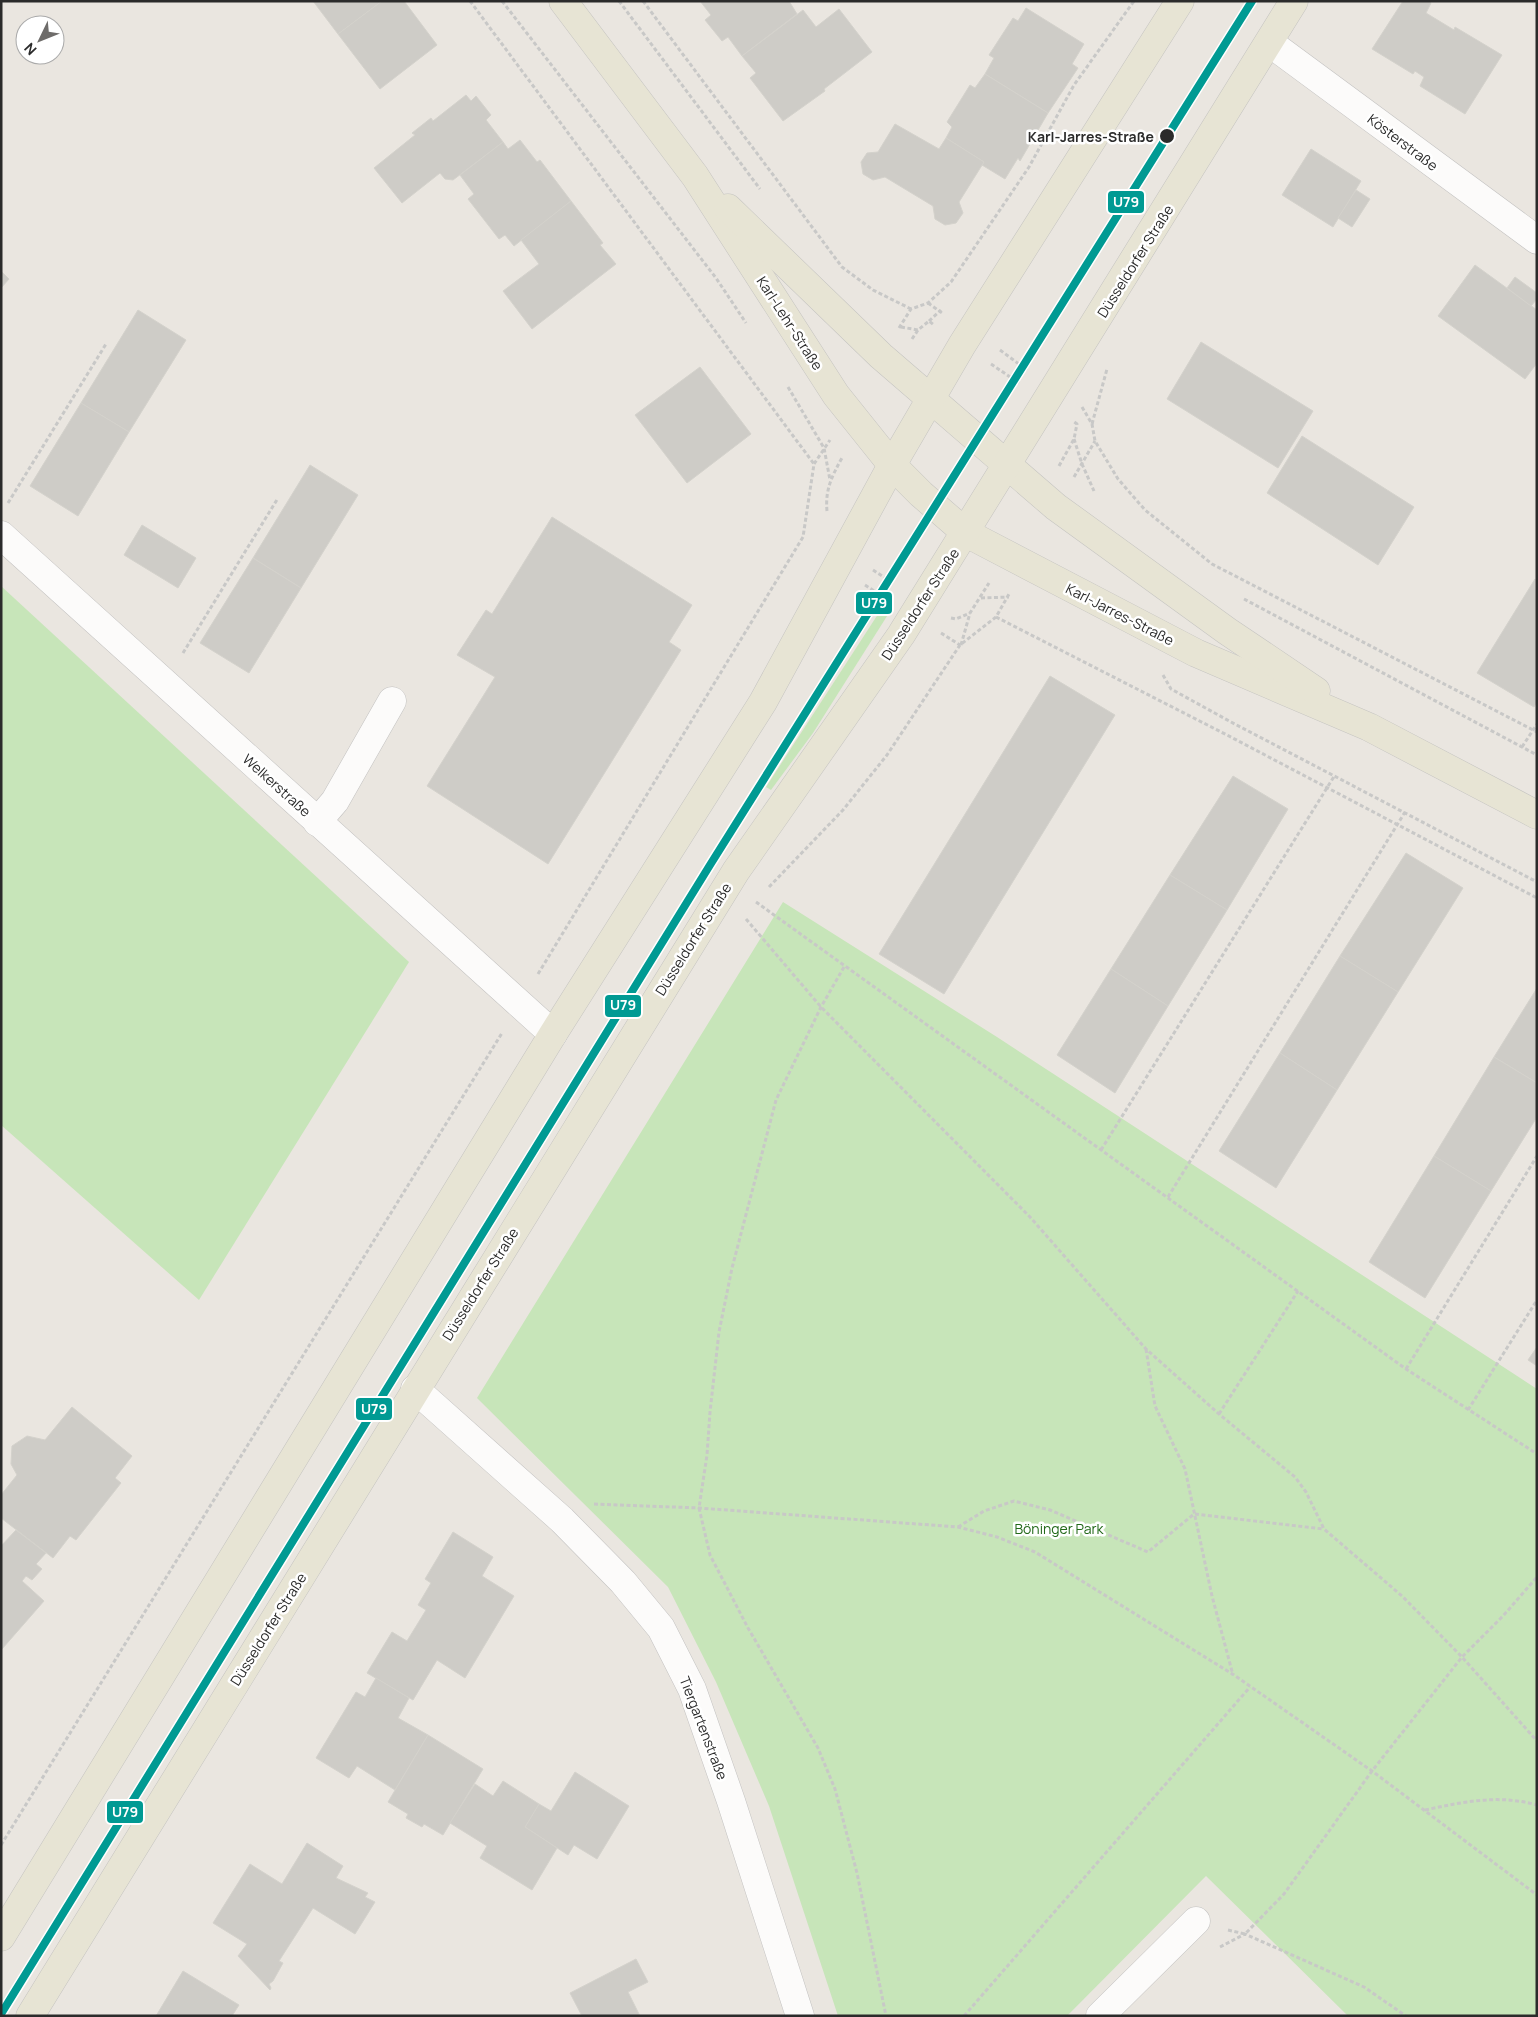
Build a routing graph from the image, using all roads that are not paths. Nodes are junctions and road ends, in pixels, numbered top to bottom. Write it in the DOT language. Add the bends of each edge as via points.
graph roads {
  1 [pos="563,1"];
  2 [pos="1180,1"];
  3 [pos="1294,1"];
  4 [pos="1270,43"];
  5 [pos="695,176"];
  6 [pos="1537,240"];
  7 [pos="932,400"];
  8 [pos="1007,464"];
  9 [pos="892,465"];
  10 [pos="966,533"];
  11 [pos="1,535"];
  12 [pos="392,701"];
  13 [pos="1369,727"];
  14 [pos="1537,815"];
  15 [pos="317,822"];
  16 [pos="552,1034"];
  17 [pos="415,1389"];
  18 [pos="1196,1921"];
  19 [pos="1,1937"];
  20 [pos="30,2016"];
  21 [pos="800,2016"];
  22 [pos="1100,2016"];
  1 -- 5 [label="main road, Karl-Lehr-Straße"];
  2 -- 7 [label="main road" via="966,338"];
  3 -- 4 [label="main road, Düsseldorfer Straße"];
  4 -- 6 [label="street, Kösterstraße"];
  4 -- 8 [label="main road, Düsseldorfer Straße"];
  5 -- 7 [label="main road, Karl-Lehr-Straße" via="881,356"];
  5 -- 9 [label="main road, Karl-Lehr-Straße" via="836,395"];
  7 -- 8 [label="main road, Karl-Jarres-Straße"];
  7 -- 9 [label="main road"];
  8 -- 10 [label="main road, Düsseldorfer Straße"];
  8 -- 13 [label="main road, Karl-Jarres-Straße" via="1056,507 1227,631"];
  9 -- 10 [label="main road, Karl-Jarres-Straße"];
  9 -- 16 [label="main road" via="764,702"];
  10 -- 13 [label="main road, Karl-Jarres-Straße" via="1196,653"];
  10 -- 17 [label="main road, Düsseldorfer Straße" via="914,615 736,871"];
  11 -- 15 [label="street, Welkerstraße"];
  12 -- 15 [label="street" via="335,802"];
  13 -- 14 [label="main road, Karl-Jarres-Straße"];
  15 -- 16 [label="street, Welkerstraße"];
  16 -- 19 [label="main road"];
  17 -- 20 [label="main road, Düsseldorfer Straße"];
  17 -- 21 [label="street, Tiergartenstraße" via="562,1520 623,1582 660,1628 692,1689"];
  18 -- 22 [label="street"];
}
